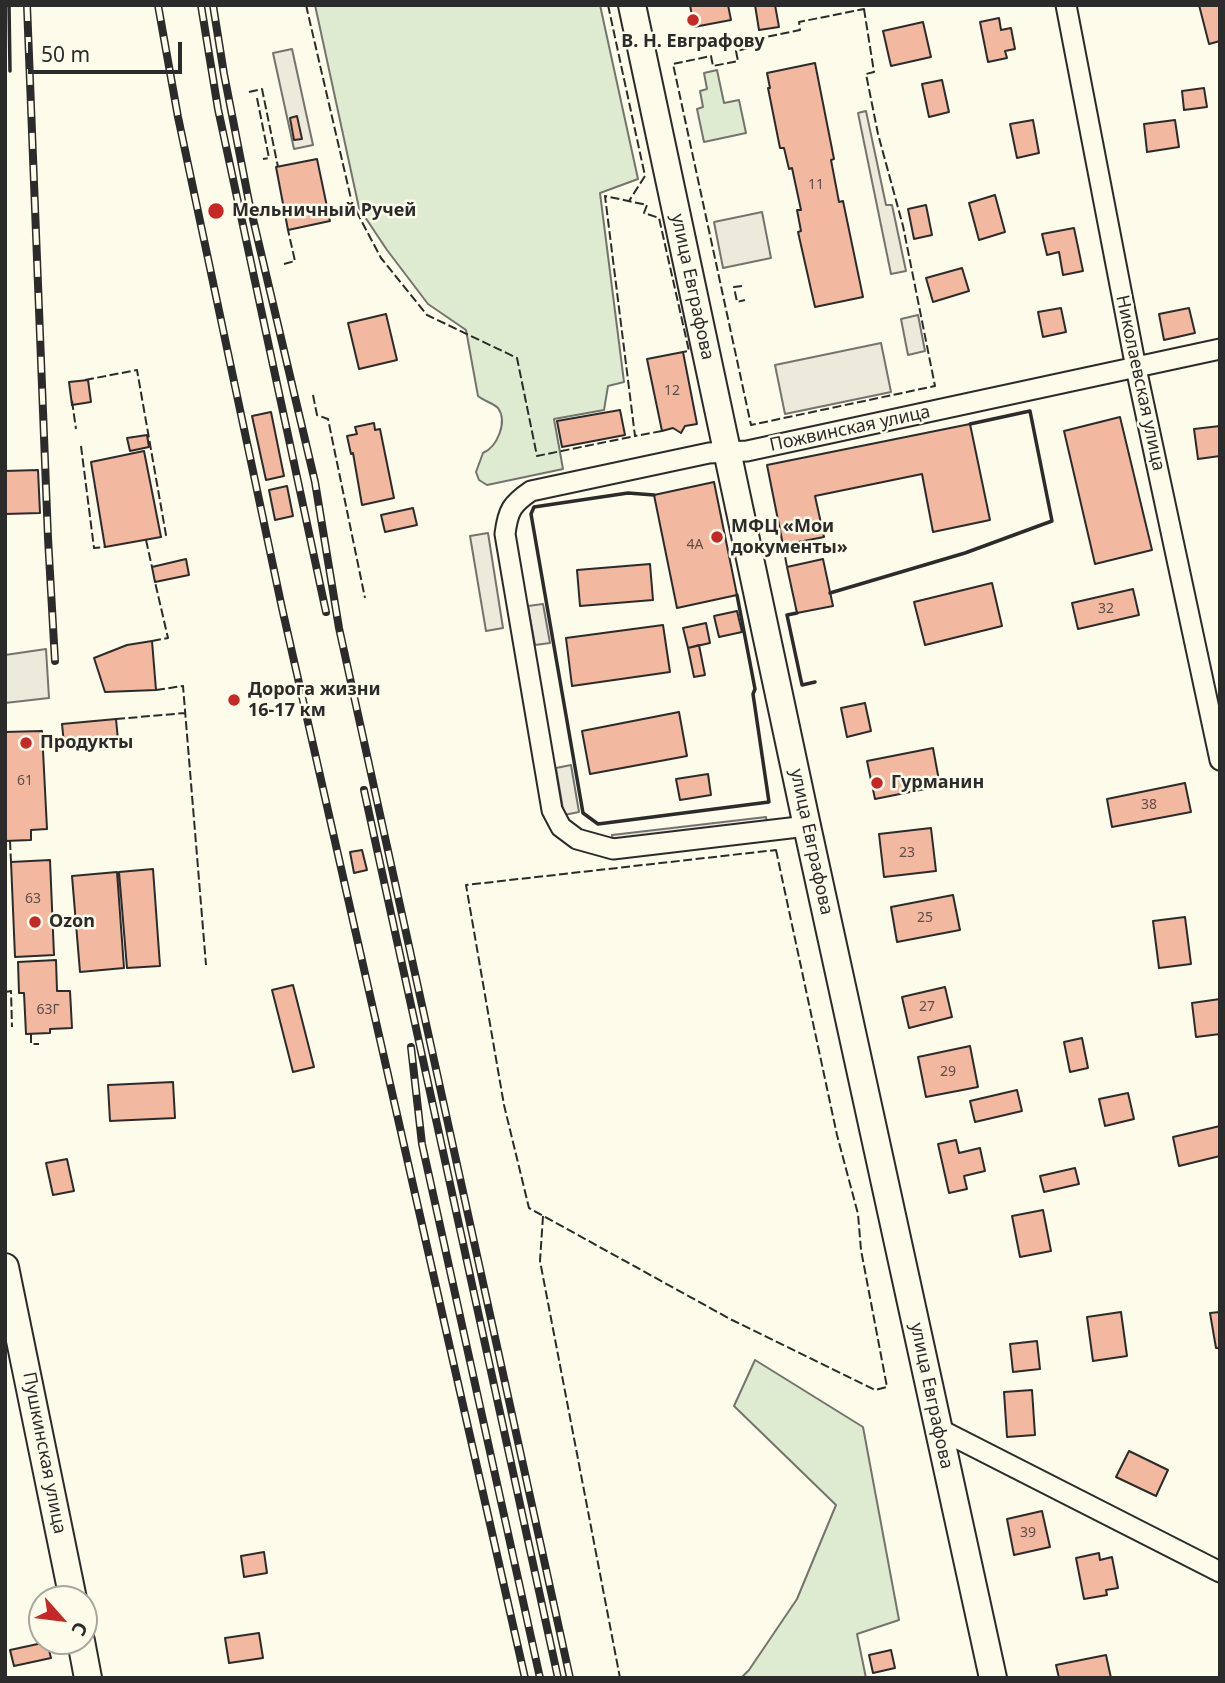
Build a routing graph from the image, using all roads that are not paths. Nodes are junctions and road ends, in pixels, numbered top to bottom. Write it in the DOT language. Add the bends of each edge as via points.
graph roads {
  1 [pos="632,5"];
  2 [pos="1066,5"];
  3 [pos="1220,349"];
  4 [pos="1136,368"];
  5 [pos="727,452"];
  6 [pos="1220,760"];
  7 [pos="807,826"];
  8 [pos="5,1267"];
  9 [pos="939,1429"];
  10 [pos="1220,1572"];
  11 [pos="70,1585"];
  12 [pos="84,1655"];
  13 [pos="88,1678"];
  14 [pos="993,1678"];
  1 -- 5 [label="street, улица Евграфова"];
  2 -- 4 [label="street, Николаевская улица"];
  3 -- 4 [label="street, Пожвинская улица"];
  4 -- 5 [label="street, Пожвинская улица"];
  4 -- 6 [label="street, Николаевская улица"];
  5 -- 7 [label="street, улица Евграфова"];
  5 -- 7 [label="street, Пожвинская улица" via="531,491 516,501 507,516 505,534 552,810 561,827 577,839 613,849"];
  7 -- 9 [label="street, улица Евграфова"];
  8 -- 11 [label="street, Пушкинская улица"];
  9 -- 10 [label="street"];
  9 -- 14 [label="street, улица Евграфова"];
  12 -- 13 [label="street"];
}
